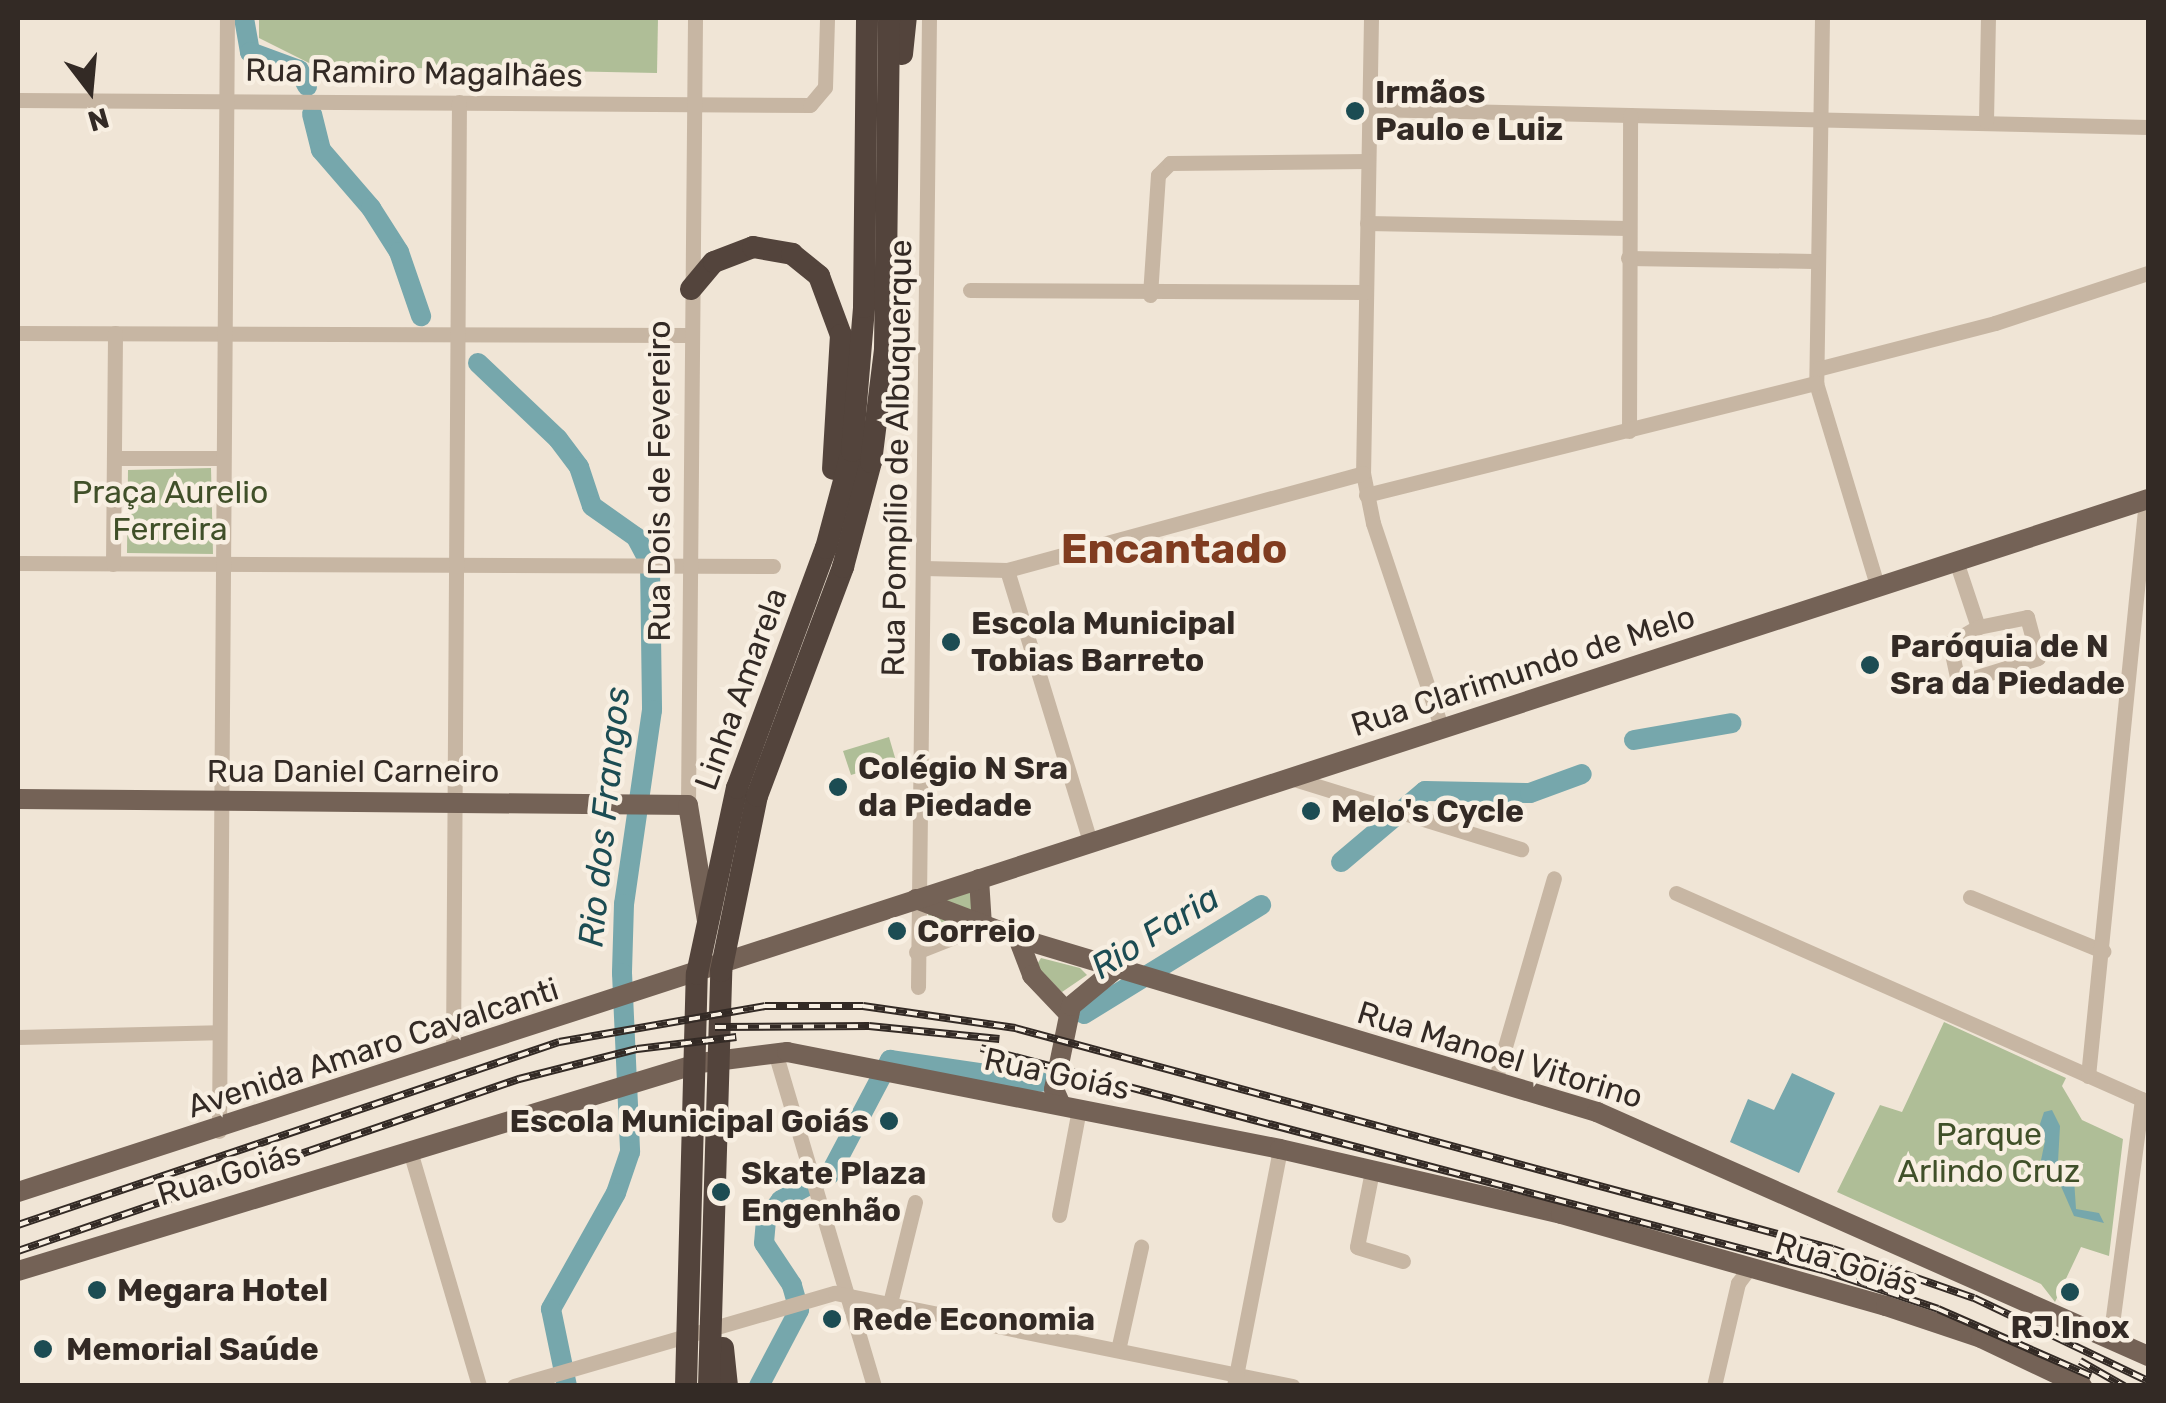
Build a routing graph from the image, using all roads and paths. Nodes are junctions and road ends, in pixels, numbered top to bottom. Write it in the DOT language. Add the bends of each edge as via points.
graph roads {
  1 [pos="227,18"];
  2 [pos="695,18"];
  3 [pos="827,18"];
  4 [pos="867,18"];
  5 [pos="889,18"];
  6 [pos="906,18"];
  7 [pos="929,18"];
  8 [pos="1371,18"];
  9 [pos="1822,18"];
  10 [pos="1988,18"];
  11 [pos="694,78"];
  12 [pos="226,99"];
  13 [pos="18,100"];
  14 [pos="458,102"];
  15 [pos="694,104"];
  16 [pos="725,104"];
  17 [pos="1369,109"];
  18 [pos="1630,115"];
  19 [pos="1820,120"];
  20 [pos="1986,121"];
  21 [pos="2148,127"];
  22 [pos="889,156"];
  23 [pos="1368,161"];
  24 [pos="1367,223"];
  25 [pos="1628,228"];
  26 [pos="1628,258"];
  27 [pos="1814,261"];
  28 [pos="2148,273"];
  29 [pos="690,289"];
  30 [pos="970,290"];
  31 [pos="1366,292"];
  32 [pos="1150,295"];
  33 [pos="115,332"];
  34 [pos="18,333"];
  35 [pos="223,335"];
  36 [pos="690,335"];
  37 [pos="457,336"];
  38 [pos="1816,376"];
  39 [pos="1630,431"];
  40 [pos="114,458"];
  41 [pos="223,458"];
  42 [pos="1363,473"];
  43 [pos="1366,495"];
  44 [pos="2147,500"];
  45 [pos="842,521"];
  46 [pos="1956,562"];
  47 [pos="18,563"];
  48 [pos="113,564"];
  49 [pos="224,564"];
  50 [pos="456,564"];
  51 [pos="774,566"];
  52 [pos="689,567"];
  53 [pos="924,568"];
  54 [pos="1007,570"];
  55 [pos="1878,588"];
  56 [pos="1978,628"];
  57 [pos="1442,729"];
  58 [pos="1291,778"];
  59 [pos="18,799"];
  60 [pos="219,801"];
  61 [pos="456,801"];
  62 [pos="688,805"];
  63 [pos="1090,842"];
  64 [pos="1521,849"];
  65 [pos="1554,878"];
  66 [pos="979,879"];
  67 [pos="1676,893"];
  68 [pos="1970,897"];
  69 [pos="916,900"];
  70 [pos="982,926"];
  71 [pos="710,935"];
  72 [pos="1018,938"];
  73 [pos="774,945"];
  74 [pos="2104,951"];
  75 [pos="916,952"];
  76 [pos="1124,970"];
  77 [pos="918,987"];
  78 [pos="624,996"];
  79 [pos="1068,1014"];
  80 [pos="217,1032"];
  81 [pos="18,1037"];
  82 [pos="775,1052"];
  83 [pos="453,1053"];
  84 [pos="2088,1076"];
  85 [pos="1496,1081"];
  86 [pos="2145,1100"];
  87 [pos="1058,1101"];
  88 [pos="218,1131"];
  89 [pos="1280,1149"];
  90 [pos="410,1151"];
  91 [pos="1372,1171"];
  92 [pos="18,1192"];
  93 [pos="915,1202"];
  94 [pos="1059,1215"];
  95 [pos="1141,1247"];
  96 [pos="1403,1261"];
  97 [pos="18,1270"];
  98 [pos="1740,1270"];
  99 [pos="712,1285"];
  100 [pos="846,1294"];
  101 [pos="890,1303"];
  102 [pos="2110,1338"];
  103 [pos="1118,1350"];
  104 [pos="2148,1356"];
  105 [pos="1234,1379"];
  106 [pos="2079,1385"];
  107 [pos="479,1386"];
  108 [pos="514,1386"];
  109 [pos="686,1386"];
  110 [pos="708,1386"];
  111 [pos="726,1386"];
  112 [pos="874,1386"];
  113 [pos="1292,1386"];
  114 [pos="1714,1386"];
  1 -- 12 [label="street"];
  2 -- 11 [label="street, Rua Dois de Fevereiro"];
  3 -- 16 [label="street, Rua Ramiro Magalhães" via="826,87 810,105"];
  4 -- 45 [label="highway, Linha Amarela" via="860,380"];
  5 -- 22 [label="highway, Linha Amarela"];
  6 -- 22 [label="highway"];
  7 -- 53 [label="street, Rua Pompílio de Albuquerque"];
  8 -- 17 [label="street"];
  9 -- 19 [label="street"];
  10 -- 20 [label="street"];
  11 -- 15 [label="street, Rua Dois de Fevereiro"];
  11 -- 16 [label="street"];
  12 -- 13 [label="street, Rua Ramiro Magalhães"];
  12 -- 14 [label="street, Rua Ramiro Magalhães"];
  12 -- 35 [label="street"];
  14 -- 15 [label="street, Rua Ramiro Magalhães"];
  14 -- 37 [label="street"];
  15 -- 16 [label="street, Rua Ramiro Magalhães"];
  15 -- 29 [label="street, Rua Dois de Fevereiro"];
  17 -- 18 [label="street"];
  17 -- 23 [label="street"];
  18 -- 19 [label="street"];
  18 -- 25 [label="street"];
  19 -- 20 [label="street"];
  19 -- 27 [label="street"];
  20 -- 21 [label="street"];
  22 -- 45 [label="highway, Linha Amarela" via="884,368"];
  23 -- 24 [label="street"];
  23 -- 32 [label="street" via="1175,161 1158,175"];
  24 -- 25 [label="street"];
  24 -- 31 [label="street"];
  25 -- 26 [label="street"];
  26 -- 27 [label="street"];
  26 -- 39 [label="street"];
  27 -- 38 [label="street"];
  28 -- 38 [label="street"];
  29 -- 36 [label="street, Rua Dois de Fevereiro"];
  29 -- 45 [label="highway" via="714,262 754,247 792,254 819,276 841,335 833,474"];
  30 -- 32 [label="street"];
  31 -- 32 [label="street"];
  31 -- 42 [label="street"];
  33 -- 34 [label="street"];
  33 -- 35 [label="street"];
  33 -- 40 [label="street"];
  35 -- 37 [label="street"];
  35 -- 41 [label="street"];
  36 -- 37 [label="street"];
  36 -- 52 [label="street, Rua Dois de Fevereiro"];
  37 -- 50 [label="street"];
  38 -- 39 [label="street"];
  38 -- 55 [label="street"];
  39 -- 43 [label="street"];
  40 -- 41 [label="street"];
  40 -- 48 [label="street"];
  41 -- 49 [label="street"];
  42 -- 43 [label="street"];
  42 -- 54 [label="street"];
  43 -- 57 [label="street"];
  44 -- 46 [label="main road, Rua Clarimundo de Melo"];
  44 -- 74 [label="street"];
  45 -- 99 [label="highway, Linha Amarela" via="757,796 731,906 714,1044"];
  45 -- 109 [label="highway, Linha Amarela" via="737,788 702,945 691,1031"];
  46 -- 55 [label="main road, Rua Clarimundo de Melo"];
  46 -- 56 [label="street"];
  47 -- 48 [label="street"];
  48 -- 49 [label="street"];
  49 -- 50 [label="street"];
  49 -- 60 [label="street"];
  50 -- 52 [label="street"];
  50 -- 61 [label="street"];
  51 -- 52 [label="street"];
  52 -- 62 [label="street, Rua Dois de Fevereiro"];
  53 -- 54 [label="street"];
  53 -- 69 [label="street, Rua Pompílio de Albuquerque"];
  54 -- 63 [label="street"];
  55 -- 57 [label="main road, Rua Clarimundo de Melo"];
  56 -- 56 [label="street" via="2027,616 2039,655 1960,680 1949,645"];
  57 -- 58 [label="main road, Rua Clarimundo de Melo"];
  58 -- 63 [label="main road, Rua Clarimundo de Melo"];
  58 -- 64 [label="street"];
  59 -- 60 [label="main road, Rua Daniel Carneiro"];
  60 -- 61 [label="main road, Rua Daniel Carneiro"];
  60 -- 80 [label="street"];
  61 -- 62 [label="main road, Rua Daniel Carneiro"];
  61 -- 83 [label="street"];
  62 -- 71 [label="main road, Rua Dois de Fevereiro"];
  63 -- 66 [label="main road, Rua Clarimundo de Melo"];
  65 -- 85 [label="street"];
  66 -- 69 [label="main road, Rua Clarimundo de Melo"];
  66 -- 70 [label="main road"];
  67 -- 84 [label="street"];
  68 -- 74 [label="street"];
  69 -- 70 [label="main road, Rua Manoel Vitorino"];
  69 -- 73 [label="main road, Avenida Amaro Cavalcanti"];
  69 -- 75 [label="street, Rua Pompílio de Albuquerque"];
  70 -- 72 [label="main road, Rua Manoel Vitorino"];
  70 -- 75 [label="street"];
  71 -- 73 [label="main road" via="727,946"];
  71 -- 78 [label="main road" via="689,964"];
  72 -- 76 [label="main road, Rua Manoel Vitorino"];
  72 -- 79 [label="main road" via="1035,980"];
  73 -- 78 [label="main road, Avenida Amaro Cavalcanti"];
  74 -- 84 [label="street"];
  75 -- 77 [label="street, Rua Pompílio de Albuquerque"];
  76 -- 79 [label="main road" via="1077,996"];
  76 -- 85 [label="main road, Rua Manoel Vitorino"];
  78 -- 83 [label="main road, Avenida Amaro Cavalcanti"];
  79 -- 87 [label="main road"];
  80 -- 81 [label="street"];
  80 -- 88 [label="street"];
  82 -- 87 [label="main road, Rua Goiás"];
  82 -- 90 [label="main road, Rua Goiás" via="723,1058"];
  82 -- 100 [label="street"];
  83 -- 88 [label="main road, Avenida Amaro Cavalcanti"];
  84 -- 86 [label="street"];
  85 -- 102 [label="main road, Rua Manoel Vitorino" via="1597,1112"];
  86 -- 102 [label="street"];
  87 -- 89 [label="main road, Rua Goiás"];
  87 -- 94 [label="street"];
  88 -- 92 [label="main road, Avenida Amaro Cavalcanti"];
  89 -- 91 [label="main road, Rua Goiás"];
  89 -- 105 [label="street"];
  90 -- 97 [label="main road, Rua Goiás"];
  90 -- 107 [label="street"];
  91 -- 96 [label="street" via="1356,1247"];
  91 -- 98 [label="main road, Rua Goiás"];
  93 -- 101 [label="street"];
  95 -- 103 [label="street"];
  98 -- 106 [label="main road, Rua Goiás" via="1981,1338"];
  98 -- 114 [label="street"];
  99 -- 110 [label="highway, Linha Amarela"];
  99 -- 111 [label="highway"];
  100 -- 101 [label="street"];
  100 -- 108 [label="street"];
  100 -- 112 [label="street"];
  101 -- 103 [label="street"];
  102 -- 104 [label="main road, Rua Manoel Vitorino"];
  103 -- 105 [label="street"];
  105 -- 113 [label="street"];
}
